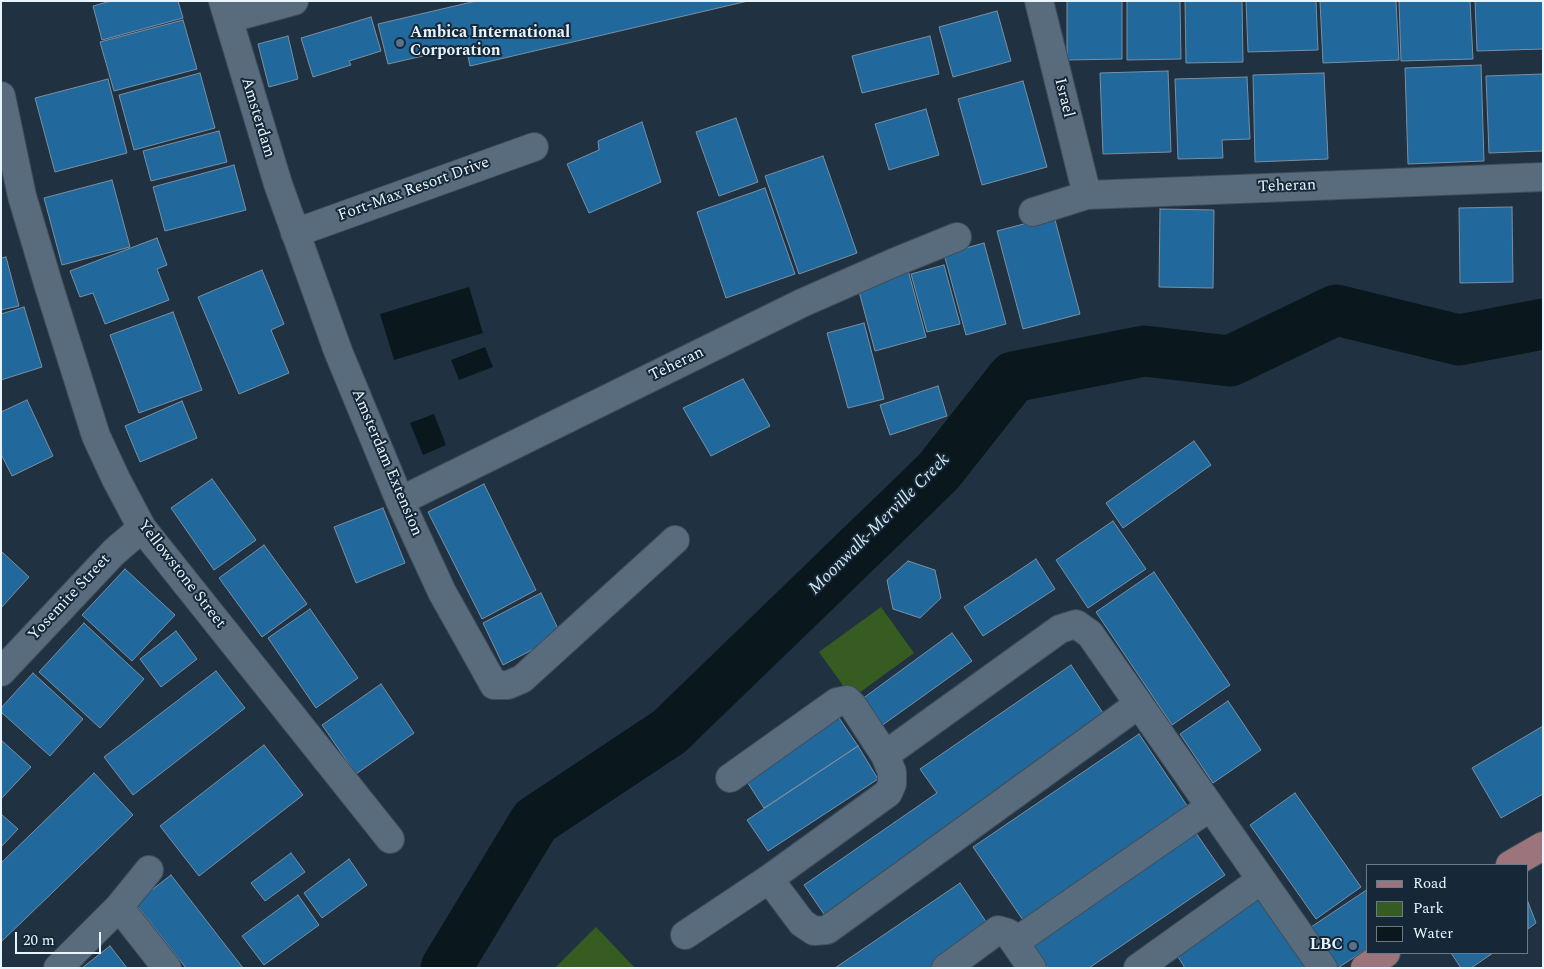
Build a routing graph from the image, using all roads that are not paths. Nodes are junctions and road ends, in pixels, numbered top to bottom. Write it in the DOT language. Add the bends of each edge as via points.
graph roads {
  1 [pos="294,1"];
  2 [pos="1039,1"];
  3 [pos="232,8"];
  4 [pos="1,96"];
  5 [pos="534,147"];
  6 [pos="1543,177"];
  7 [pos="1087,195"];
  8 [pos="1034,212"];
  9 [pos="295,233"];
  10 [pos="957,237"];
  11 [pos="400,501"];
  12 [pos="142,528"];
  13 [pos="675,540"];
  14 [pos="1,672"];
  15 [pos="1139,704"];
  16 [pos="885,755"];
  17 [pos="730,778"];
  18 [pos="1210,808"];
  19 [pos="390,839"];
  20 [pos="1543,846"];
  21 [pos="1512,864"];
  22 [pos="149,870"];
  23 [pos="768,879"];
  24 [pos="1262,880"];
  25 [pos="119,907"];
  26 [pos="685,935"];
  27 [pos="1015,942"];
  28 [pos="1385,954"];
  29 [pos="58,968"];
  30 [pos="166,968"];
  31 [pos="946,968"];
  32 [pos="1032,968"];
  33 [pos="1138,968"];
  34 [pos="1323,968"];
  35 [pos="1365,968"];
  1 -- 3 [label="street"];
  2 -- 7 [label="street, Israel"];
  3 -- 9 [label="street, Amsterdam" via="278,184"];
  4 -- 12 [label="street, Yellowstone Street" via="22,196 96,436"];
  5 -- 9 [label="street, Fort-Max Resort Drive"];
  6 -- 7 [label="street, Teheran"];
  7 -- 8 [label="street, Teheran"];
  9 -- 11 [label="street, Amsterdam Extension" via="338,351"];
  10 -- 11 [label="street, Teheran" via="802,303"];
  11 -- 13 [label="street, Amsterdam Extension" via="442,592 494,685 508,685 522,679"];
  12 -- 14 [label="street, Yosemite Street" via="114,552"];
  12 -- 19 [label="street, Yellowstone Street"];
  15 -- 16 [label="street" via="1090,634 1076,624 1060,629"];
  15 -- 18 [label="street"];
  15 -- 23 [label="street" via="827,930 814,931 802,923"];
  16 -- 17 [label="street" via="847,700 837,702"];
  16 -- 23 [label="street" via="892,772 888,793"];
  18 -- 24 [label="street"];
  18 -- 27 [label="street"];
  20 -- 21 [label="main road"];
  22 -- 25 [label="street"];
  23 -- 26 [label="street"];
  24 -- 33 [label="street"];
  24 -- 34 [label="street"];
  25 -- 29 [label="street"];
  25 -- 30 [label="street"];
  27 -- 31 [label="street" via="1008,933 998,930"];
  27 -- 32 [label="street"];
  28 -- 35 [label="main road"];
}
